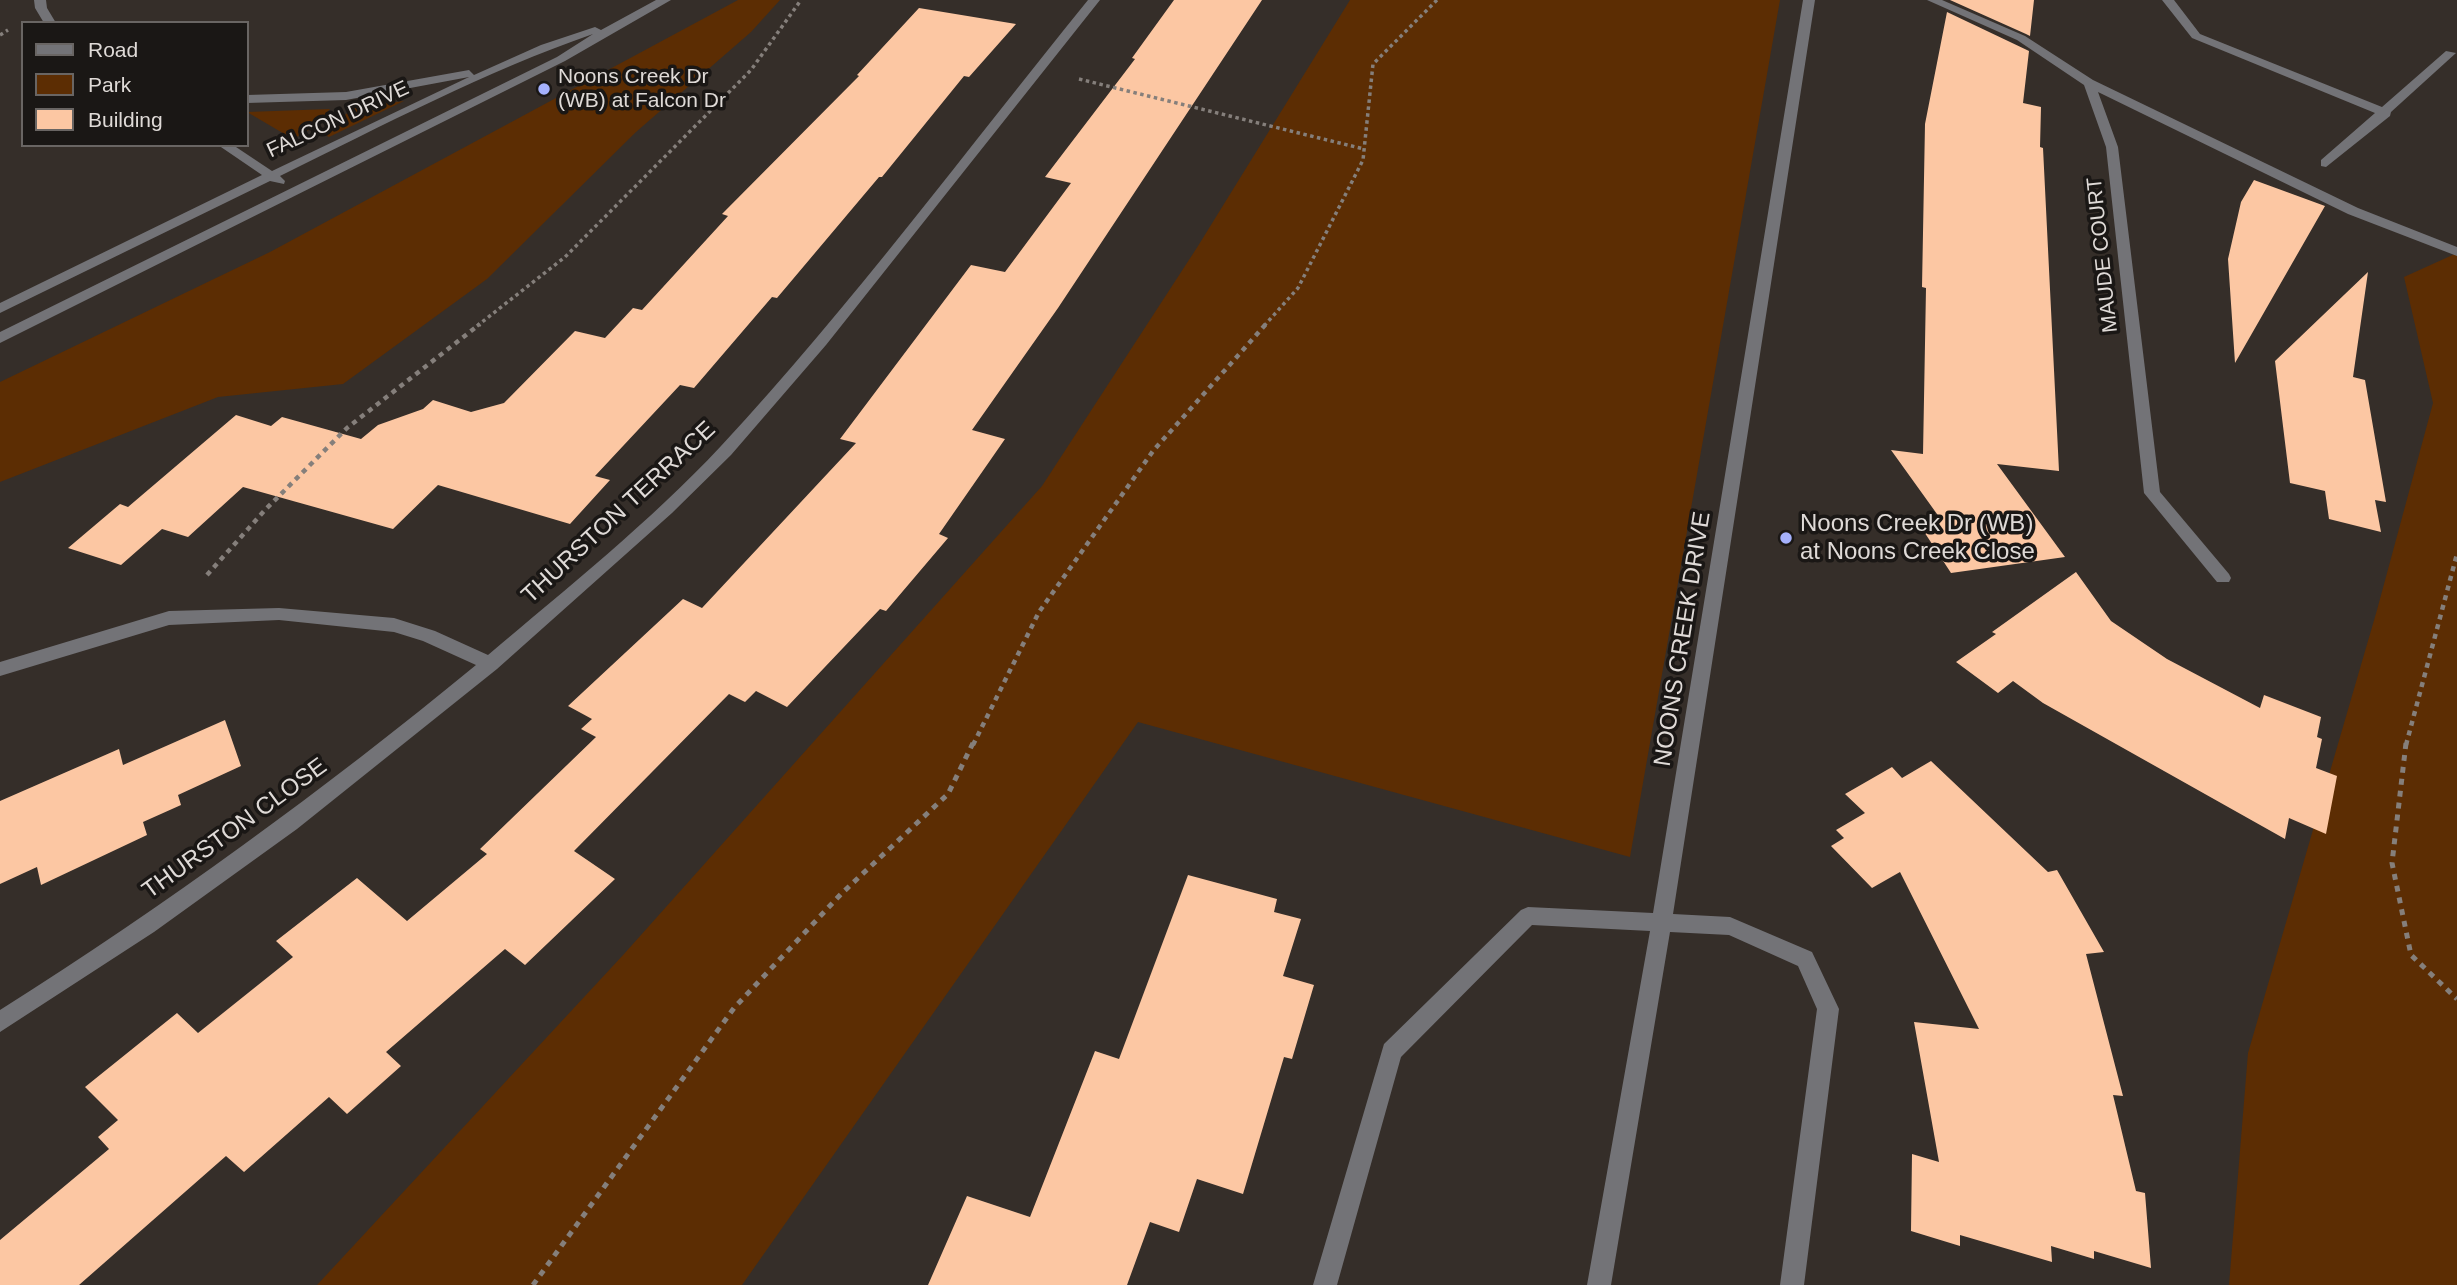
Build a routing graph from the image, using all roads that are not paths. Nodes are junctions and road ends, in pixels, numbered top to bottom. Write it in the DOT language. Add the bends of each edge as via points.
graph roads {
  1 [pos="40,0"];
  2 [pos="665,0"];
  3 [pos="1094,0"];
  4 [pos="1809,0"];
  5 [pos="1933,0"];
  6 [pos="2168,0"];
  7 [pos="625,20"];
  8 [pos="49,21"];
  9 [pos="545,47"];
  10 [pos="2450,53"];
  11 [pos="2089,83"];
  12 [pos="248,99"];
  13 [pos="2386,113"];
  14 [pos="227,147"];
  15 [pos="2326,163"];
  16 [pos="271,175"];
  17 [pos="293,191"];
  18 [pos="2457,252"];
  19 [pos="0,309"];
  20 [pos="0,338"];
  21 [pos="2223,578"];
  22 [pos="491,664"];
  23 [pos="0,669"];
  24 [pos="1661,925"];
  25 [pos="0,1022"];
  26 [pos="1325,1285"];
  27 [pos="1599,1285"];
  28 [pos="1792,1285"];
  1 -- 8 [label="street"];
  2 -- 7 [label="street"];
  3 -- 22 [label="street, THURSTON TERRACE" via="814,350 722,454"];
  4 -- 24 [label="street, NOONS CREEK DRIVE"];
  5 -- 11 [label="street" via="2021,38"];
  6 -- 13 [label="street" via="2196,36"];
  7 -- 9 [label="street, FALCON DRIVE"];
  7 -- 17 [label="street" via="561,59"];
  9 -- 12 [label="street" via="466,74 407,87 346,96"];
  9 -- 16 [label="street, FALCON DRIVE"];
  10 -- 13 [label="street"];
  11 -- 18 [label="street" via="2353,211"];
  11 -- 21 [label="street, MAUDE COURT" via="2112,147 2152,493"];
  13 -- 15 [label="street"];
  14 -- 16 [label="street"];
  16 -- 17 [label="street"];
  16 -- 19 [label="street, FALCON DRIVE"];
  17 -- 20 [label="street, FALCON DRIVE"];
  22 -- 23 [label="street" via="394,625 279,614 169,618"];
  22 -- 25 [label="street, THURSTON CLOSE" via="200,888"];
  24 -- 26 [label="street" via="1528,916 1392,1051"];
  24 -- 27 [label="street, NOONS CREEK DRIVE"];
  24 -- 28 [label="street" via="1730,926 1805,959 1828,1009"];
}
